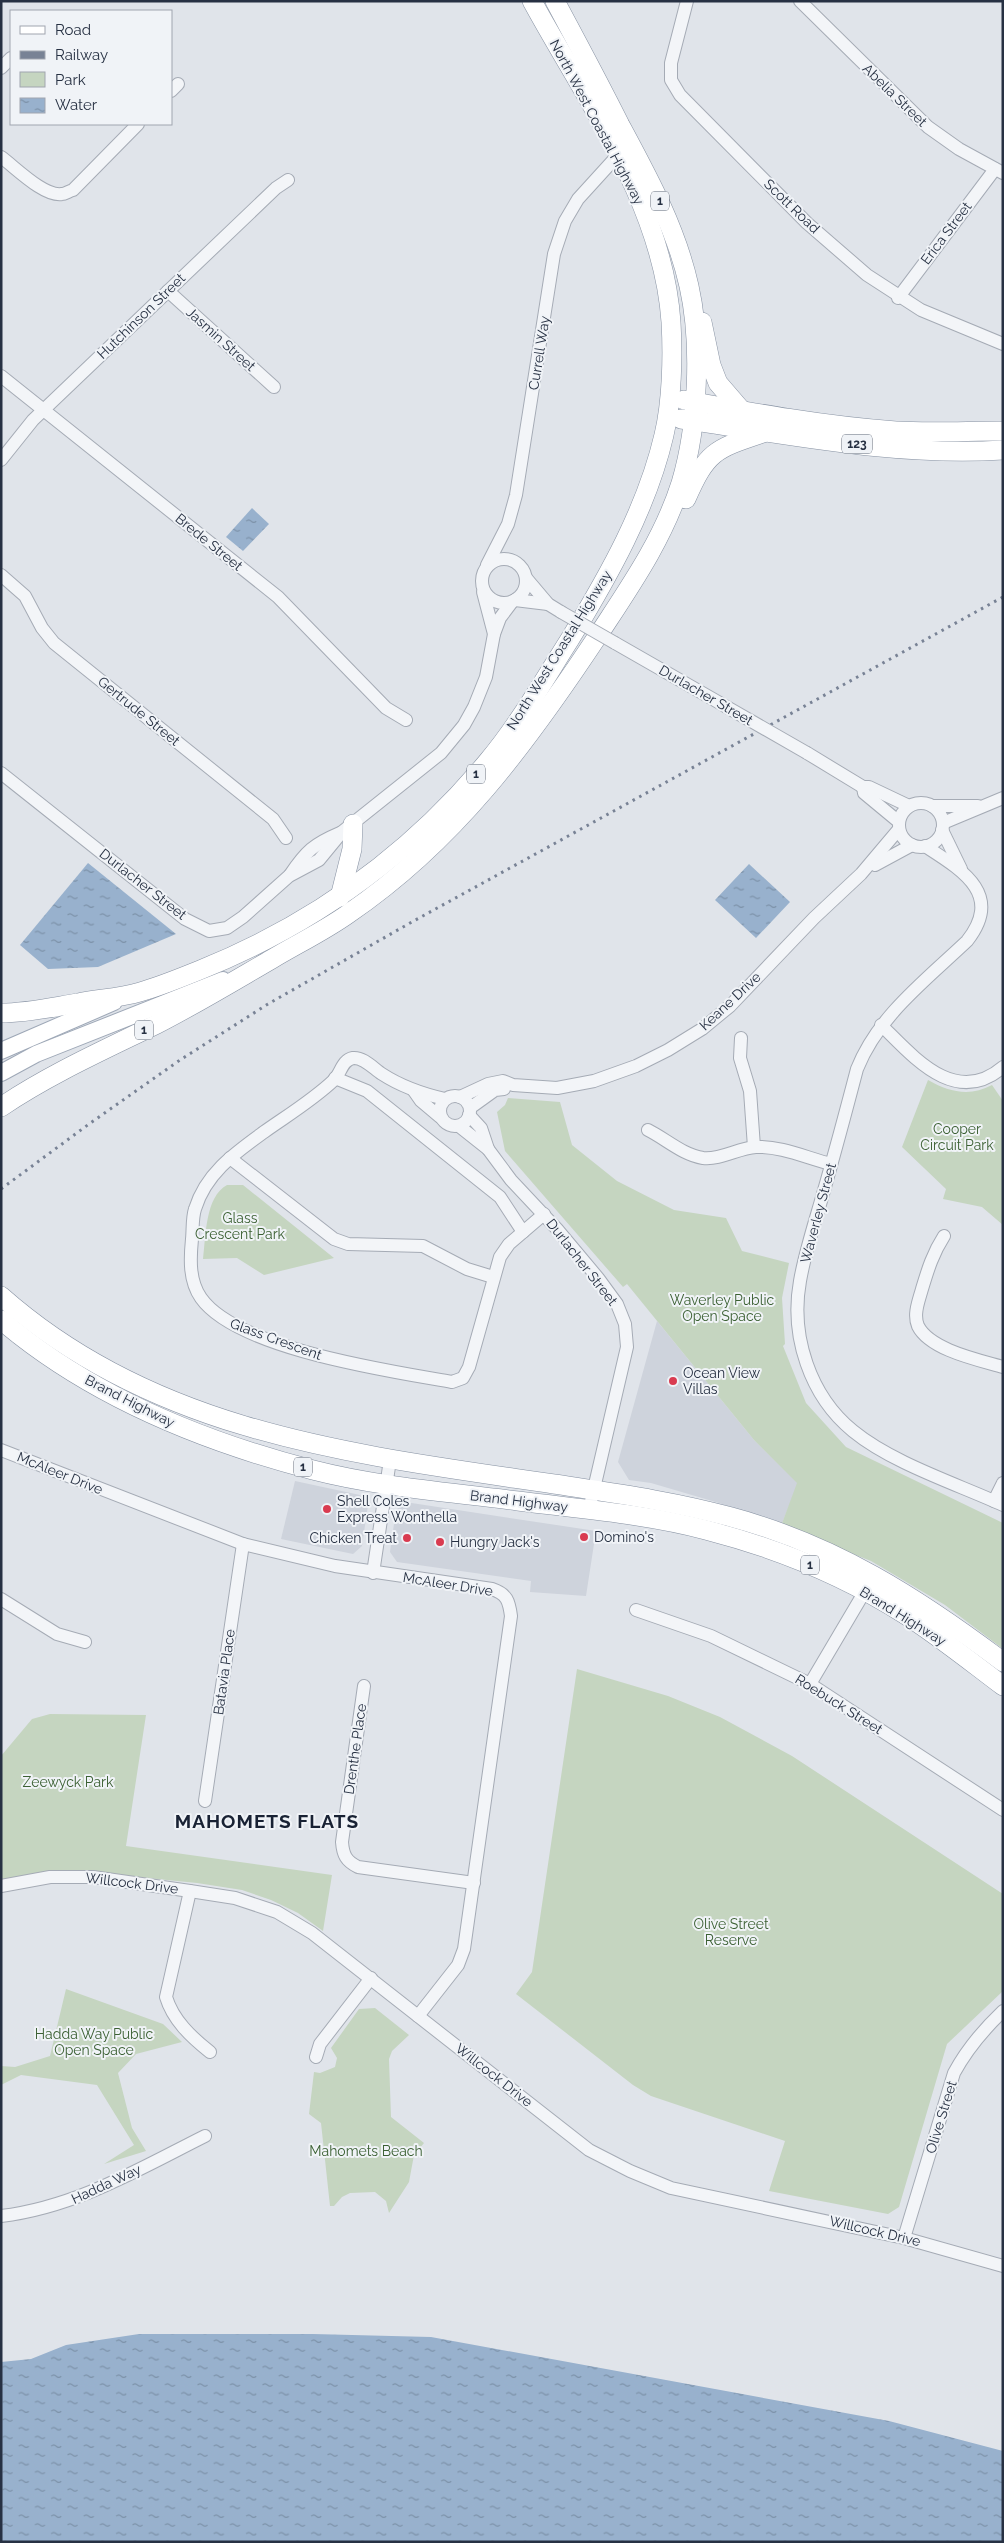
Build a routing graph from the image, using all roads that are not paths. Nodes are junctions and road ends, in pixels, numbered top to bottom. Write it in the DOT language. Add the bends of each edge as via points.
graph roads {
  1 [pos="532,1"];
  2 [pos="555,1"];
  3 [pos="687,1"];
  4 [pos="800,1"];
  5 [pos="10,59"];
  6 [pos="1,68"];
  7 [pos="137,125"];
  8 [pos="618,155"];
  9 [pos="1,157"];
  10 [pos="999,171"];
  11 [pos="288,180"];
  12 [pos="168,291"];
  13 [pos="898,298"];
  14 [pos="692,306"];
  15 [pos="1003,344"];
  16 [pos="1,376"];
  17 [pos="274,387"];
  18 [pos="669,398"];
  19 [pos="44,410"];
  20 [pos="694,412"];
  21 [pos="743,412"];
  22 [pos="667,417"];
  23 [pos="1003,431"];
  24 [pos="766,432"];
  25 [pos="1003,450"];
  26 [pos="1,460"];
  27 [pos="659,539"];
  28 [pos="488,565"];
  29 [pos="1,575"];
  30 [pos="526,578"];
  31 [pos="482,589"];
  32 [pos="514,601"];
  33 [pos="548,604"];
  34 [pos="494,634"];
  35 [pos="406,720"];
  36 [pos="1,773"];
  37 [pos="863,787"];
  38 [pos="1003,798"];
  39 [pos="909,806"];
  40 [pos="932,806"];
  41 [pos="981,806"];
  42 [pos="899,825"];
  43 [pos="942,827"];
  44 [pos="347,828"];
  45 [pos="286,838"];
  46 [pos="912,845"];
  47 [pos="926,846"];
  48 [pos="961,869"];
  49 [pos="861,874"];
  50 [pos="340,897"];
  51 [pos="268,961"];
  52 [pos="139,993"];
  53 [pos="1,1013"];
  54 [pos="881,1025"];
  55 [pos="741,1038"];
  56 [pos="1,1051"];
  57 [pos="1003,1067"];
  58 [pos="1,1073"];
  59 [pos="335,1078"];
  60 [pos="513,1085"];
  61 [pos="414,1091"];
  62 [pos="460,1097"];
  63 [pos="445,1099"];
  64 [pos="1,1107"];
  65 [pos="469,1112"];
  66 [pos="440,1117"];
  67 [pos="459,1126"];
  68 [pos="648,1130"];
  69 [pos="754,1147"];
  70 [pos="488,1149"];
  71 [pos="230,1158"];
  72 [pos="832,1164"];
  73 [pos="544,1214"];
  74 [pos="523,1232"];
  75 [pos="944,1236"];
  76 [pos="493,1277"];
  77 [pos="1,1296"];
  78 [pos="1,1320"];
  79 [pos="1003,1367"];
  80 [pos="1,1450"];
  81 [pos="390,1460"];
  82 [pos="1003,1482"];
  83 [pos="385,1483"];
  84 [pos="593,1490"];
  85 [pos="999,1503"];
  86 [pos="589,1510"];
  87 [pos="243,1544"];
  88 [pos="373,1573"];
  89 [pos="865,1591"];
  90 [pos="1,1599"];
  91 [pos="636,1610"];
  92 [pos="85,1642"];
  93 [pos="1003,1662"];
  94 [pos="810,1684"];
  95 [pos="364,1686"];
  96 [pos="1003,1686"];
  97 [pos="205,1801"];
  98 [pos="1003,1810"];
  99 [pos="474,1883"];
  100 [pos="1,1886"];
  101 [pos="190,1891"];
  102 [pos="371,1978"];
  103 [pos="1003,2011"];
  104 [pos="418,2016"];
  105 [pos="210,2052"];
  106 [pos="316,2057"];
  107 [pos="205,2136"];
  108 [pos="1,2216"];
  109 [pos="904,2238"];
  110 [pos="1003,2266"];
  1 -- 8 [label="highway, North West Coastal Highway / 1"];
  2 -- 14 [label="highway, North West Coastal Highway / 1" via="658,195 678,247"];
  3 -- 13 [label="street, Scott Road" via="671,63 671,80 680,95 808,223"];
  4 -- 10 [label="street, Abelia Street" via="928,127"];
  5 -- 6 [label="street"];
  7 -- 9 [label="street" via="73,190 61,194 38,186"];
  8 -- 18 [label="highway, North West Coastal Highway / 1" via="640,200 658,250 671,321"];
  8 -- 28 [label="street, Currell Way" via="586,189 565,221 554,254 516,495 508,524"];
  10 -- 13 [label="street, Erica Street"];
  11 -- 12 [label="street, Hutchinson Street"];
  12 -- 17 [label="street, Jasmin Street"];
  12 -- 19 [label="street, Hutchinson Street"];
  13 -- 15 [label="street, Scott Road"];
  14 -- 20 [label="highway, North West Coastal Highway / 1" via="696,378"];
  14 -- 21 [label="highway" via="701,319 718,383"];
  16 -- 19 [label="street, Brede Street"];
  18 -- 20 [label="highway, 123"];
  18 -- 22 [label="highway, North West Coastal Highway / 1"];
  19 -- 26 [label="street, Hutchinson Street"];
  19 -- 35 [label="street, Brede Street" via="278,597 386,708"];
  20 -- 21 [label="highway, 123"];
  20 -- 22 [label="highway, 123"];
  20 -- 24 [label="highway, 123"];
  20 -- 27 [label="highway, North West Coastal Highway / 1" via="682,480"];
  21 -- 23 [label="highway, 123" via="836,426 897,431"];
  22 -- 50 [label="highway, North West Coastal Highway / 1" via="651,479 628,534 598,593 536,693 489,760 444,810 389,860"];
  24 -- 25 [label="highway, 123" via="932,452"];
  24 -- 27 [label="highway" via="723,446 711,455 698,471 681,511"];
  27 -- 51 [label="highway, North West Coastal Highway / 1" via="573,673 488,789 396,878 346,916"];
  28 -- 30 [label="street" via="499,559 511,559 521,566"];
  28 -- 31 [label="street" via="482,576"];
  29 -- 45 [label="street, Gertrude Street" via="24,596 54,643 273,819"];
  30 -- 32 [label="street" via="524,590"];
  30 -- 33 [label="street, Durlacher Street"];
  31 -- 32 [label="street" via="496,602"];
  31 -- 34 [label="street, Durlacher Street"];
  32 -- 33 [label="street, Durlacher Street"];
  32 -- 34 [label="street, Durlacher Street" via="500,618"];
  33 -- 37 [label="street, Durlacher Street, bridge"];
  34 -- 44 [label="street, Durlacher Street" via="482,690 453,740 427,766"];
  36 -- 44 [label="street, Durlacher Street" via="185,919 209,931 227,928 243,917 289,876 315,844"];
  37 -- 39 [label="street, Durlacher Street"];
  37 -- 42 [label="street, Durlacher Street" via="864,793"];
  38 -- 41 [label="street"];
  39 -- 40 [label="street" via="920,803"];
  39 -- 42 [label="street" via="902,813"];
  40 -- 41 [label="street"];
  40 -- 43 [label="street" via="941,815"];
  41 -- 43 [label="street"];
  42 -- 46 [label="street" via="904,838"];
  42 -- 49 [label="street, Keane Drive"];
  43 -- 47 [label="street" via="936,840"];
  43 -- 48 [label="street, Waverley Street"];
  44 -- 50 [label="highway" via="352,849"];
  46 -- 47 [label="street"];
  46 -- 49 [label="street, Keane Drive" via="884,858"];
  47 -- 48 [label="street, Waverley Street"];
  48 -- 54 [label="street, Waverley Street" via="971,878 983,904 978,928"];
  49 -- 60 [label="street, Keane Drive" via="730,1006 702,1029 668,1050 594,1081 557,1088"];
  50 -- 52 [label="highway, North West Coastal Highway / 1" via="249,950"];
  51 -- 58 [label="main road" via="36,1054"];
  51 -- 64 [label="highway, 1"];
  52 -- 53 [label="highway, 1"];
  52 -- 56 [label="main road" via="73,1018"];
  54 -- 57 [label="street" via="927,1069 942,1078 964,1082 983,1079"];
  54 -- 72 [label="street, Waverley Street" via="866,1047 857,1069"];
  55 -- 69 [label="street" via="740,1058 750,1091"];
  59 -- 61 [label="street, Glass Crescent" via="348,1060 355,1058"];
  59 -- 71 [label="street, Glass Crescent"];
  59 -- 74 [label="street" via="367,1091 500,1196"];
  60 -- 62 [label="street, Keane Drive" via="503,1082 488,1084"];
  60 -- 65 [label="street, Keane Drive" via="495,1090"];
  61 -- 63 [label="street"];
  61 -- 66 [label="street"];
  62 -- 63 [label="street"];
  62 -- 65 [label="street"];
  63 -- 66 [label="street" via="439,1109"];
  65 -- 67 [label="street" via="466,1122"];
  65 -- 70 [label="street, Durlacher Street" via="481,1128"];
  66 -- 67 [label="street" via="448,1125"];
  67 -- 70 [label="street, Durlacher Street"];
  68 -- 69 [label="street" via="689,1154 705,1158"];
  69 -- 72 [label="street" via="772,1148"];
  70 -- 73 [label="street, Durlacher Street" via="511,1180"];
  71 -- 76 [label="street" via="334,1240 348,1244 423,1246 467,1269"];
  71 -- 76 [label="street, Glass Crescent" via="205,1186 195,1210 190,1257 192,1279 200,1297 215,1314 237,1327 299,1350 452,1382 462,1378 470,1367"];
  72 -- 85 [label="street, Waverley Street" via="799,1282 798,1321 808,1371 836,1415 874,1446"];
  73 -- 74 [label="street, Glass Crescent"];
  73 -- 84 [label="street, Durlacher Street" via="598,1278 617,1304 625,1324 627,1346"];
  74 -- 76 [label="street, Glass Crescent" via="500,1257"];
  75 -- 79 [label="street" via="931,1256 916,1311 918,1325 926,1336 958,1354"];
  77 -- 81 [label="highway, Brand Highway / 1" via="77,1353 127,1381 186,1407 286,1438"];
  78 -- 83 [label="highway, Brand Highway / 1" via="75,1373 120,1399 192,1432 222,1444 315,1470"];
  80 -- 87 [label="street, McAleer Drive"];
  81 -- 83 [label="street"];
  81 -- 84 [label="highway, Brand Highway / 1"];
  82 -- 85 [label="street"];
  83 -- 86 [label="highway, Brand Highway / 1"];
  83 -- 88 [label="street"];
  84 -- 86 [label="street, Durlacher Street"];
  84 -- 93 [label="highway, Brand Highway / 1" via="682,1505 781,1532 877,1576 918,1600"];
  86 -- 89 [label="highway, Brand Highway / 1" via="705,1529 780,1553"];
  87 -- 88 [label="street, McAleer Drive"];
  87 -- 97 [label="street, Batavia Place"];
  88 -- 99 [label="street, McAleer Drive" via="492,1589 503,1593 509,1602 511,1616"];
  89 -- 94 [label="street"];
  89 -- 96 [label="highway, Brand Highway / 1" via="920,1625"];
  90 -- 92 [label="street" via="57,1634"];
  91 -- 94 [label="street, Roebuck Street" via="710,1636"];
  94 -- 98 [label="street, Roebuck Street"];
  95 -- 99 [label="street, Drenthe Place" via="342,1842 348,1862 358,1867"];
  99 -- 104 [label="street, McAleer Drive" via="464,1949 458,1965"];
  100 -- 101 [label="street, Willcock Drive" via="50,1877 93,1877"];
  101 -- 102 [label="street, Willcock Drive" via="235,1898 277,1912 312,1933"];
  101 -- 105 [label="street" via="166,1997 170,2012"];
  102 -- 104 [label="street, Willcock Drive"];
  102 -- 106 [label="street" via="320,2044"];
  103 -- 109 [label="street, Olive Street" via="965,2052 954,2073"];
  104 -- 109 [label="street, Willcock Drive" via="589,2150 630,2171 672,2188"];
  107 -- 108 [label="street, Hadda Way" via="95,2192 38,2210"];
  109 -- 110 [label="street, Willcock Drive"];
}
